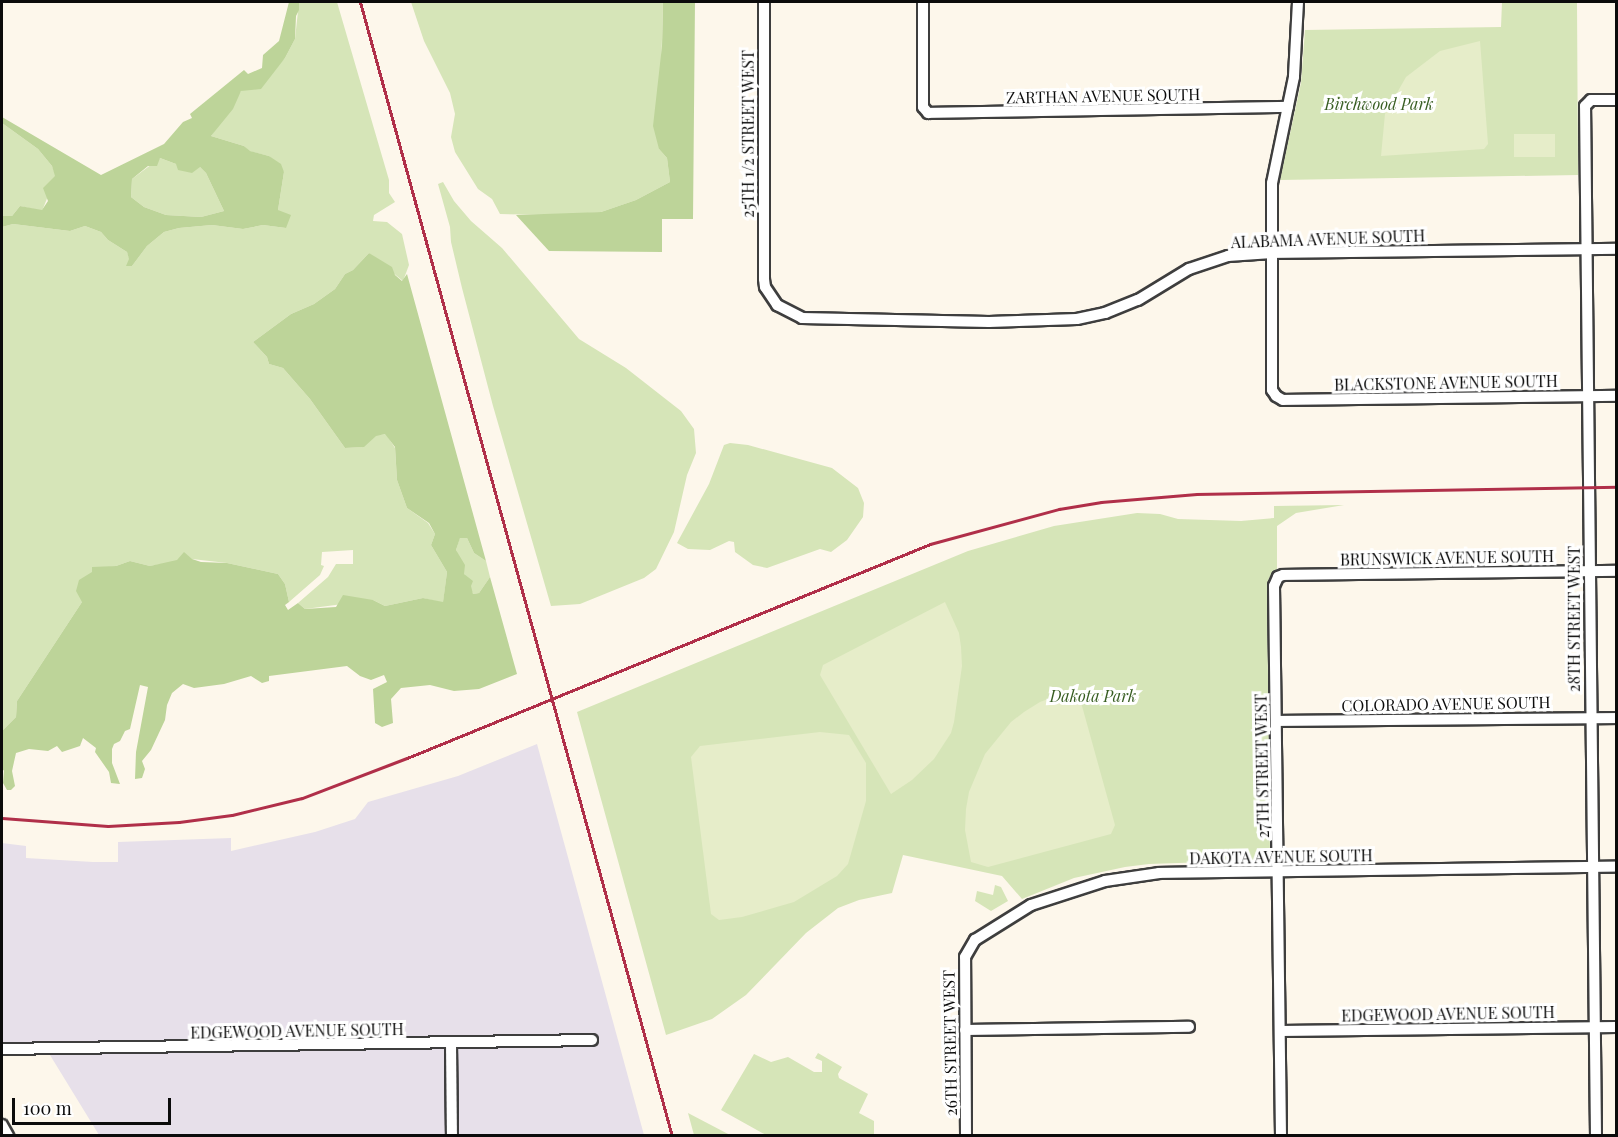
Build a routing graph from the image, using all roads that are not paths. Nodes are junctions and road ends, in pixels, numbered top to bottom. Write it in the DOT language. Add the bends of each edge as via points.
graph roads {
  1 [pos="764,2"];
  2 [pos="923,2"];
  3 [pos="1298,2"];
  4 [pos="1617,100"];
  5 [pos="1288,107"];
  6 [pos="1586,249"];
  7 [pos="1617,249"];
  8 [pos="1272,253"];
  9 [pos="763,266"];
  10 [pos="1588,396"];
  11 [pos="1617,396"];
  12 [pos="1617,571"];
  13 [pos="1589,572"];
  14 [pos="1278,578"];
  15 [pos="1590,718"];
  16 [pos="1617,718"];
  17 [pos="1276,721"];
  18 [pos="1617,867"];
  19 [pos="1593,868"];
  20 [pos="1278,873"];
  21 [pos="967,951"];
  22 [pos="1189,1027"];
  23 [pos="1617,1027"];
  24 [pos="1595,1028"];
  25 [pos="965,1030"];
  26 [pos="1280,1031"];
  27 [pos="592,1040"];
  28 [pos="451,1044"];
  29 [pos="2,1049"];
  30 [pos="2,1125"];
  31 [pos="8,1136"];
  32 [pos="452,1136"];
  33 [pos="966,1136"];
  34 [pos="1281,1136"];
  35 [pos="1596,1136"];
  1 -- 9 [label="street, 25TH 1/2 STREET WEST"];
  2 -- 5 [label="street, ZARTHAN AVENUE SOUTH" via="922,107 928,113"];
  3 -- 5 [label="street" via="1294,77"];
  4 -- 6 [label="street, 28TH STREET WEST" via="1587,103"];
  5 -- 8 [label="street" via="1272,183"];
  6 -- 7 [label="street, ALABAMA AVENUE SOUTH"];
  6 -- 8 [label="street, ALABAMA AVENUE SOUTH"];
  6 -- 10 [label="street, 28TH STREET WEST"];
  8 -- 9 [label="street, ALABAMA AVENUE SOUTH" via="1206,262 1189,268 1138,300 1105,313 1056,321 802,318 777,304 765,287"];
  8 -- 10 [label="street, BLACKSTONE AVENUE SOUTH" via="1272,390 1284,400"];
  10 -- 11 [label="street, BLACKSTONE AVENUE SOUTH"];
  10 -- 13 [label="street, 28TH STREET WEST"];
  12 -- 13 [label="street, BRUNSWICK AVENUE SOUTH"];
  13 -- 14 [label="street, BRUNSWICK AVENUE SOUTH"];
  13 -- 15 [label="street, 28TH STREET WEST"];
  14 -- 17 [label="street, 27TH STREET WEST" via="1274,586"];
  15 -- 16 [label="street, COLORADO AVENUE SOUTH"];
  15 -- 17 [label="street, COLORADO AVENUE SOUTH"];
  15 -- 19 [label="street, 28TH STREET WEST"];
  17 -- 20 [label="street, 27TH STREET WEST"];
  18 -- 19 [label="street, DAKOTA AVENUE SOUTH"];
  19 -- 20 [label="street, DAKOTA AVENUE SOUTH"];
  19 -- 24 [label="street, 28TH STREET WEST"];
  20 -- 21 [label="street, DAKOTA AVENUE SOUTH" via="1159,873 1090,885 1019,912 975,940"];
  20 -- 26 [label="street, 27TH STREET WEST"];
  21 -- 25 [label="street, 26TH STREET WEST"];
  22 -- 25 [label="street"];
  23 -- 24 [label="street, EDGEWOOD AVENUE SOUTH"];
  24 -- 26 [label="street, EDGEWOOD AVENUE SOUTH"];
  24 -- 35 [label="street, 28TH STREET WEST"];
  25 -- 33 [label="street, 26TH STREET WEST"];
  26 -- 34 [label="street, 27TH STREET WEST"];
  27 -- 28 [label="street, EDGEWOOD AVENUE SOUTH"];
  28 -- 29 [label="street, EDGEWOOD AVENUE SOUTH"];
  28 -- 32 [label="street"];
  30 -- 31 [label="street"];
}
